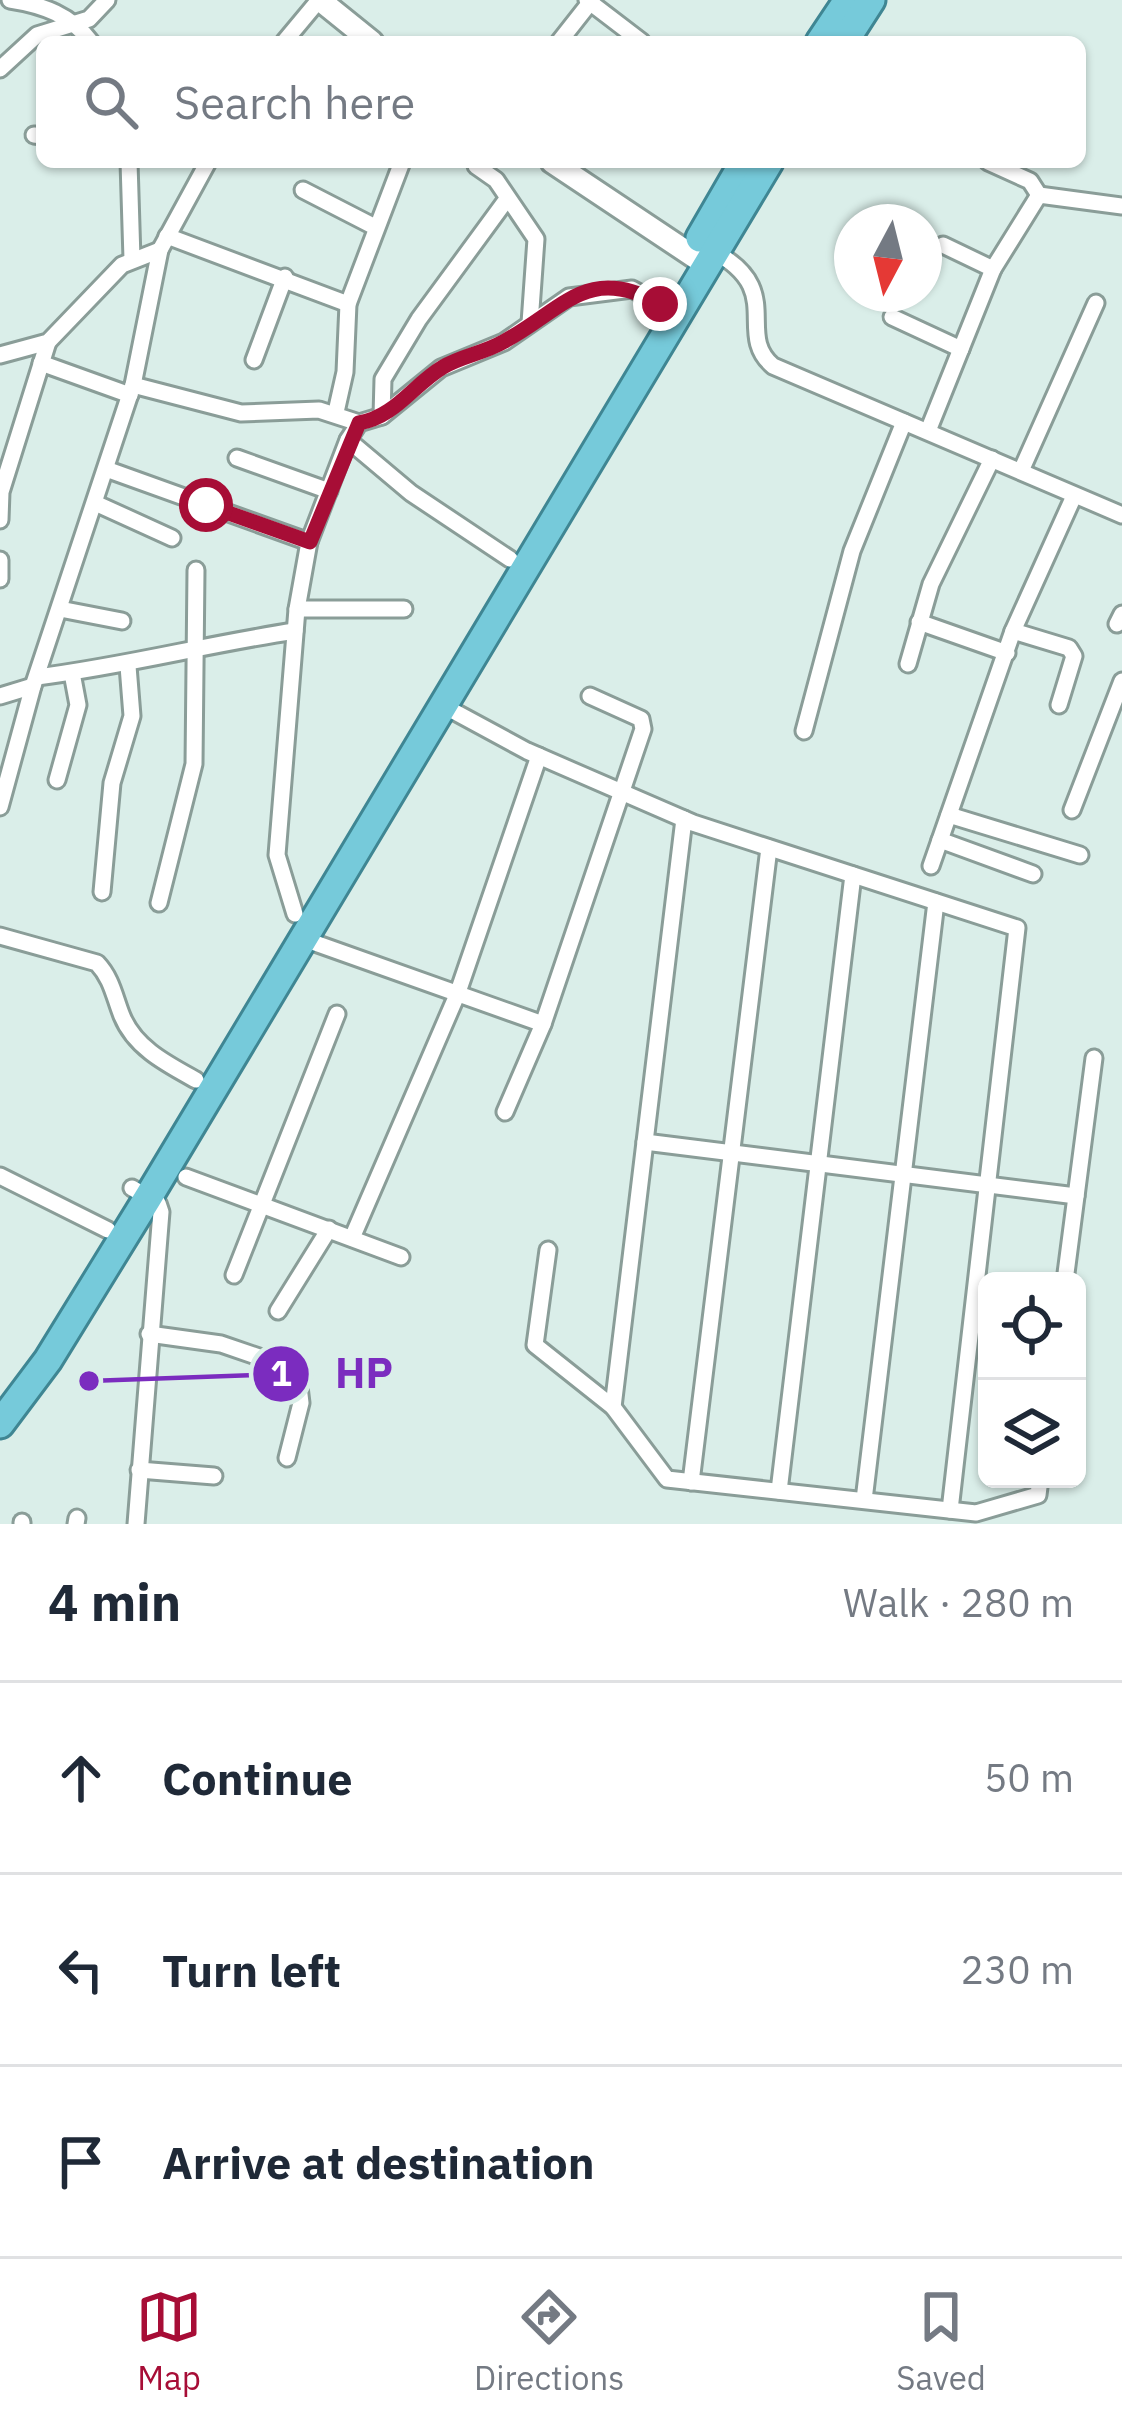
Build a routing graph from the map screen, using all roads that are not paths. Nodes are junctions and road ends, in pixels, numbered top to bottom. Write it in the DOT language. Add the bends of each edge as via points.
graph roads {
  1 [pos="10,0"];
  2 [pos="107,0"];
  3 [pos="319,0"];
  4 [pos="848,0"];
  5 [pos="871,0"];
  6 [pos="590,1"];
  7 [pos="49,4"];
  8 [pos="77,24"];
  9 [pos="87,36"];
  10 [pos="289,36"];
  11 [pos="364,36"];
  12 [pos="564,36"];
  13 [pos="634,36"];
  14 [pos="824,36"];
  15 [pos="848,36"];
  16 [pos="0,69"];
  17 [pos="128,168"];
  18 [pos="205,168"];
  19 [pos="400,168"];
  20 [pos="479,168"];
  21 [pos="561,168"];
  22 [pos="741,168"];
  23 [pos="765,168"];
  24 [pos="1001,168"];
  25 [pos="303,190"];
  26 [pos="1039,194"];
  27 [pos="507,199"];
  28 [pos="1122,206"];
  29 [pos="375,227"];
  30 [pos="164,243"];
  31 [pos="943,245"];
  32 [pos="703,256"];
  33 [pos="132,259"];
  34 [pos="993,269"];
  35 [pos="286,277"];
  36 [pos="1096,303"];
  37 [pos="348,304"];
  38 [pos="660,304"];
  39 [pos="892,317"];
  40 [pos="530,323"];
  41 [pos="48,342"];
  42 [pos="961,349"];
  43 [pos="0,355"];
  44 [pos="254,359"];
  45 [pos="41,363"];
  46 [pos="132,390"];
  47 [pos="336,412"];
  48 [pos="382,416"];
  49 [pos="904,422"];
  50 [pos="359,423"];
  51 [pos="928,431"];
  52 [pos="348,440"];
  53 [pos="237,458"];
  54 [pos="992,459"];
  55 [pos="106,469"];
  56 [pos="1021,471"];
  57 [pos="329,491"];
  58 [pos="1074,496"];
  59 [pos="95,503"];
  60 [pos="1122,515"];
  61 [pos="0,520"];
  62 [pos="172,538"];
  63 [pos="310,542"];
  64 [pos="0,560"];
  65 [pos="510,560"];
  66 [pos="196,570"];
  67 [pos="0,579"];
  68 [pos="60,609"];
  69 [pos="297,609"];
  70 [pos="404,609"];
  71 [pos="122,621"];
  72 [pos="919,622"];
  73 [pos="295,632"];
  74 [pos="1013,632"];
  75 [pos="193,646"];
  76 [pos="1007,653"];
  77 [pos="908,664"];
  78 [pos="128,666"];
  79 [pos="72,673"];
  80 [pos="35,681"];
  81 [pos="1122,681"];
  82 [pos="0,696"];
  83 [pos="590,696"];
  84 [pos="1059,705"];
  85 [pos="442,706"];
  86 [pos="804,731"];
  87 [pos="539,756"];
  88 [pos="57,780"];
  89 [pos="626,793"];
  90 [pos="0,807"];
  91 [pos="1072,810"];
  92 [pos="950,814"];
  93 [pos="684,819"];
  94 [pos="940,840"];
  95 [pos="769,848"];
  96 [pos="1080,855"];
  97 [pos="931,866"];
  98 [pos="1033,874"];
  99 [pos="853,875"];
  100 [pos="102,892"];
  101 [pos="159,902"];
  102 [pos="936,902"];
  103 [pos="298,926"];
  104 [pos="0,936"];
  105 [pos="457,995"];
  106 [pos="338,1014"];
  107 [pos="543,1024"];
  108 [pos="1094,1058"];
  109 [pos="196,1081"];
  110 [pos="505,1112"];
  111 [pos="645,1142"];
  112 [pos="732,1153"];
  113 [pos="818,1164"];
  114 [pos="904,1174"];
  115 [pos="0,1177"];
  116 [pos="186,1177"];
  117 [pos="988,1185"];
  118 [pos="140,1192"];
  119 [pos="1076,1196"];
  120 [pos="258,1206"];
  121 [pos="108,1229"];
  122 [pos="329,1229"];
  123 [pos="352,1238"];
  124 [pos="548,1250"];
  125 [pos="401,1257"];
  126 [pos="1066,1272"];
  127 [pos="234,1275"];
  128 [pos="278,1311"];
  129 [pos="149,1334"];
  130 [pos="0,1397"];
  131 [pos="613,1407"];
  132 [pos="0,1424"];
  133 [pos="287,1458"];
  134 [pos="139,1470"];
  135 [pos="214,1476"];
  136 [pos="692,1482"];
  137 [pos="1039,1488"];
  138 [pos="779,1491"];
  139 [pos="864,1500"];
  140 [pos="950,1510"];
  141 [pos="136,1524"];
  1 -- 7 [label="street"];
  2 -- 8 [label="street"];
  3 -- 10 [label="street"];
  3 -- 11 [label="street"];
  4 -- 14 [label="highway"];
  5 -- 15 [label="highway"];
  6 -- 12 [label="street"];
  6 -- 13 [label="street"];
  7 -- 8 [label="street"];
  8 -- 9 [label="street"];
  8 -- 16 [label="street" via="38,34"];
  17 -- 33 [label="street"];
  18 -- 30 [label="street"];
  19 -- 29 [label="street"];
  20 -- 27 [label="street"];
  21 -- 32 [label="street"];
  22 -- 32 [label="highway"];
  23 -- 32 [label="highway"];
  24 -- 26 [label="street"];
  25 -- 29 [label="street"];
  26 -- 28 [label="street"];
  26 -- 34 [label="street"];
  27 -- 40 [label="street" via="536,239"];
  27 -- 48 [label="street" via="383,379"];
  29 -- 37 [label="street"];
  30 -- 33 [label="street"];
  30 -- 35 [label="street"];
  30 -- 46 [label="street"];
  31 -- 34 [label="street"];
  32 -- 38 [label="highway"];
  32 -- 49 [label="street" via="742,271 756,291 765,359"];
  32 -- 85 [label="highway"];
  33 -- 41 [label="street"];
  34 -- 42 [label="street"];
  35 -- 37 [label="street"];
  35 -- 44 [label="street"];
  36 -- 56 [label="street"];
  37 -- 47 [label="street"];
  38 -- 40 [label="street" via="632,289 585,291"];
  38 -- 65 [label="highway"];
  39 -- 42 [label="street"];
  40 -- 48 [label="street" via="441,368"];
  41 -- 43 [label="street"];
  41 -- 45 [label="street"];
  42 -- 51 [label="street"];
  45 -- 46 [label="street"];
  45 -- 61 [label="street" via="1,492"];
  46 -- 47 [label="street" via="241,413"];
  46 -- 55 [label="street"];
  47 -- 50 [label="street"];
  48 -- 50 [label="street"];
  49 -- 51 [label="street"];
  49 -- 86 [label="street" via="852,551"];
  50 -- 52 [label="street"];
  51 -- 54 [label="street"];
  52 -- 57 [label="street"];
  52 -- 65 [label="street"];
  53 -- 57 [label="street"];
  54 -- 56 [label="street"];
  54 -- 72 [label="street"];
  55 -- 59 [label="street"];
  55 -- 63 [label="street"];
  56 -- 58 [label="street"];
  57 -- 63 [label="street"];
  58 -- 60 [label="street"];
  58 -- 74 [label="street"];
  59 -- 62 [label="street"];
  59 -- 68 [label="street"];
  63 -- 69 [label="street"];
  64 -- 67 [label="street"];
  65 -- 103 [label="highway"];
  66 -- 75 [label="street"];
  68 -- 71 [label="street"];
  68 -- 80 [label="street"];
  69 -- 70 [label="street"];
  69 -- 73 [label="street"];
  72 -- 76 [label="street"];
  72 -- 77 [label="street"];
  73 -- 75 [label="street"];
  73 -- 103 [label="street" via="277,855"];
  74 -- 76 [label="street"];
  74 -- 84 [label="street" via="1069,648 1074,656"];
  75 -- 78 [label="street"];
  75 -- 101 [label="street" via="194,764"];
  76 -- 92 [label="street"];
  78 -- 79 [label="street"];
  78 -- 100 [label="street" via="132,716 112,783"];
  79 -- 80 [label="street"];
  79 -- 88 [label="street" via="77,705"];
  80 -- 82 [label="street"];
  80 -- 90 [label="street"];
  81 -- 91 [label="street"];
  83 -- 89 [label="street" via="640,719 644,729"];
  85 -- 87 [label="street"];
  85 -- 103 [label="highway"];
  87 -- 89 [label="street"];
  87 -- 105 [label="street"];
  89 -- 93 [label="street"];
  89 -- 107 [label="street"];
  92 -- 94 [label="street"];
  92 -- 96 [label="street"];
  93 -- 95 [label="street"];
  93 -- 111 [label="street"];
  94 -- 97 [label="street"];
  94 -- 98 [label="street"];
  95 -- 99 [label="street"];
  95 -- 112 [label="street"];
  99 -- 102 [label="street"];
  99 -- 113 [label="street"];
  102 -- 114 [label="street"];
  102 -- 117 [label="street" via="1017,928"];
  103 -- 105 [label="street"];
  103 -- 109 [label="highway"];
  103 -- 118 [label="highway"];
  104 -- 109 [label="street" via="97,963 131,1032"];
  105 -- 107 [label="street"];
  105 -- 123 [label="street"];
  106 -- 120 [label="street"];
  107 -- 110 [label="street"];
  108 -- 119 [label="street"];
  109 -- 118 [label="highway"];
  111 -- 112 [label="street"];
  111 -- 131 [label="street"];
  112 -- 113 [label="street"];
  112 -- 136 [label="street"];
  113 -- 114 [label="street"];
  113 -- 138 [label="street"];
  114 -- 117 [label="street"];
  114 -- 139 [label="street"];
  115 -- 121 [label="street"];
  116 -- 120 [label="street"];
  117 -- 119 [label="street"];
  117 -- 140 [label="street"];
  118 -- 121 [label="highway"];
  118 -- 129 [label="street" via="161,1212"];
  118 -- 132 [label="highway" via="47,1360"];
  119 -- 126 [label="street"];
  120 -- 122 [label="street"];
  120 -- 127 [label="street"];
  121 -- 130 [label="highway"];
  122 -- 123 [label="street"];
  122 -- 128 [label="street"];
  123 -- 125 [label="street"];
  124 -- 131 [label="street" via="535,1345"];
  129 -- 133 [label="street" via="220,1344 297,1370 301,1403"];
  129 -- 134 [label="street"];
  131 -- 136 [label="street" via="659,1473"];
  134 -- 135 [label="street"];
  134 -- 141 [label="street"];
  136 -- 138 [label="street"];
  137 -- 140 [label="street" via="1038,1495 976,1513"];
  138 -- 139 [label="street"];
  139 -- 140 [label="street"];
}
